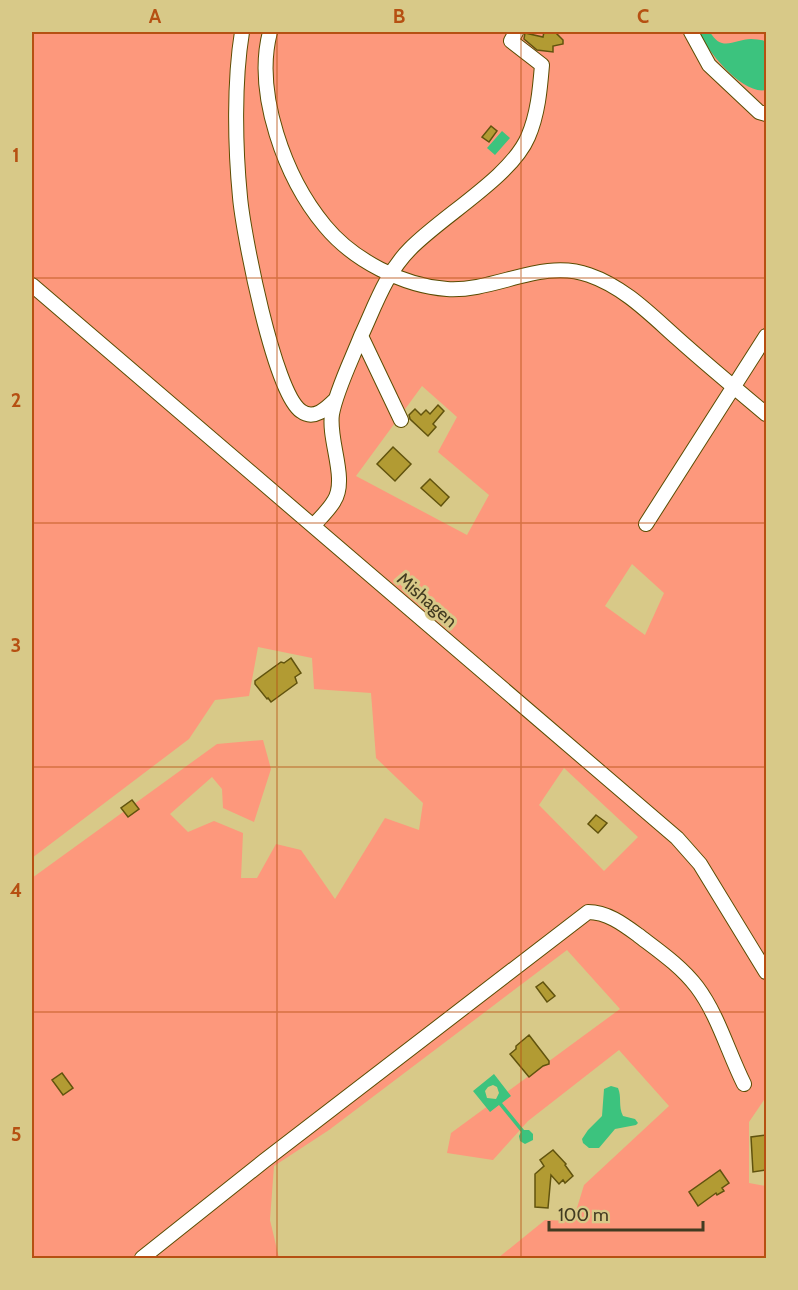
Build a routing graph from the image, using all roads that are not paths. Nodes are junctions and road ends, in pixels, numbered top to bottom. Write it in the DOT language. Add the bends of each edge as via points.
graph roads {
  1 [pos="242,32"];
  2 [pos="270,32"];
  3 [pos="516,32"];
  4 [pos="691,32"];
  5 [pos="766,114"];
  6 [pos="390,273"];
  7 [pos="32,285"];
  8 [pos="361,336"];
  9 [pos="766,336"];
  10 [pos="732,386"];
  11 [pos="336,399"];
  12 [pos="766,414"];
  13 [pos="401,420"];
  14 [pos="645,524"];
  15 [pos="313,526"];
  16 [pos="766,972"];
  17 [pos="744,1084"];
  18 [pos="142,1258"];
  1 -- 11 [label="street" via="237,118 240,199 261,309 288,394 300,411 319,413"];
  2 -- 6 [label="street" via="268,99 291,172 325,227 346,247"];
  3 -- 6 [label="street" via="511,41 542,65 528,138 501,172 409,249"];
  4 -- 5 [label="street" via="709,66"];
  6 -- 8 [label="street"];
  6 -- 10 [label="street" via="425,286 448,289 476,288 555,269 588,274 623,291"];
  7 -- 15 [label="street, Mishagen"];
  8 -- 11 [label="street"];
  8 -- 13 [label="street"];
  9 -- 10 [label="street"];
  10 -- 12 [label="street"];
  10 -- 14 [label="street"];
  11 -- 15 [label="street" via="332,431 339,487 334,502"];
  15 -- 16 [label="street, Mishagen" via="677,838 705,872"];
  17 -- 18 [label="street" via="698,988 667,957 591,906"];
}
